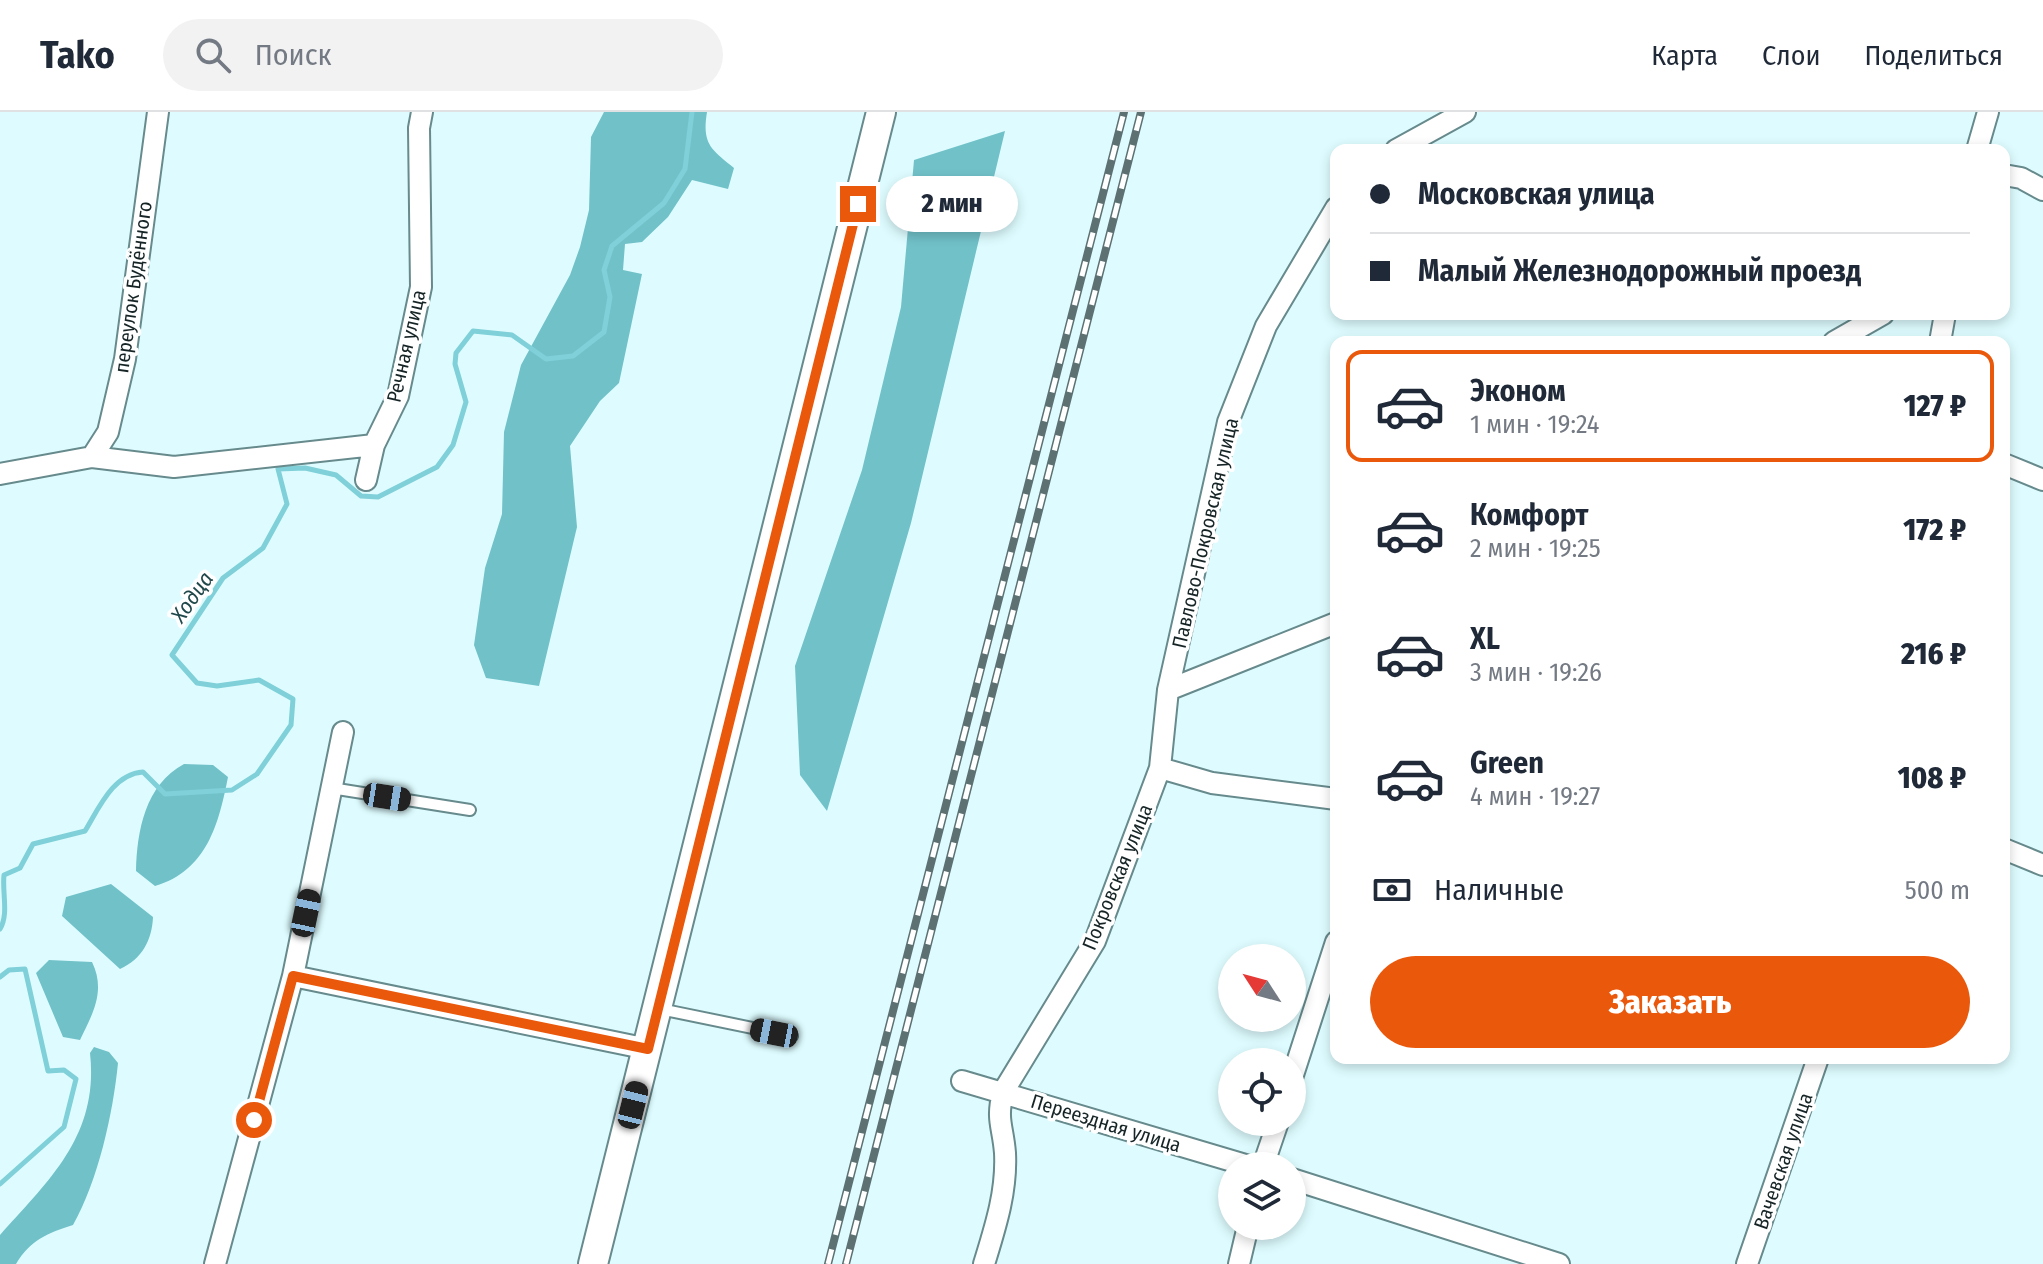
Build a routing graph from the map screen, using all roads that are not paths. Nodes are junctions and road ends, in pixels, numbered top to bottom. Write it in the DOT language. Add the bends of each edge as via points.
graph roads {
  1 [pos="158,112"];
  2 [pos="422,112"];
  3 [pos="881,112"];
  4 [pos="1465,112"];
  5 [pos="1988,112"];
  6 [pos="1407,144"];
  7 [pos="1979,144"];
  8 [pos="2010,176"];
  9 [pos="2043,190"];
  10 [pos="1330,218"];
  11 [pos="1872,320"];
  12 [pos="1844,336"];
  13 [pos="374,445"];
  14 [pos="92,457"];
  15 [pos="2010,466"];
  16 [pos="0,474"];
  17 [pos="366,480"];
  18 [pos="2043,480"];
  19 [pos="1330,625"];
  20 [pos="1168,690"];
  21 [pos="343,732"];
  22 [pos="1160,768"];
  23 [pos="331,788"];
  24 [pos="1330,798"];
  25 [pos="470,810"];
  26 [pos="2010,851"];
  27 [pos="2043,865"];
  28 [pos="1330,961"];
  29 [pos="293,976"];
  30 [pos="658,1008"];
  31 [pos="792,1036"];
  32 [pos="1302,1048"];
  33 [pos="648,1049"];
  34 [pos="1816,1064"];
  35 [pos="962,1081"];
  36 [pos="1003,1092"];
  37 [pos="1218,1157"];
  38 [pos="1306,1183"];
  39 [pos="1245,1240"];
  40 [pos="215,1264"];
  41 [pos="593,1264"];
  42 [pos="984,1264"];
  43 [pos="1239,1264"];
  44 [pos="1559,1264"];
  45 [pos="1747,1264"];
  1 -- 14 [label="street, переулок Будённого" via="125,359 108,432"];
  2 -- 13 [label="street, Речная улица" via="421,287 398,396"];
  3 -- 30 [label="street"];
  4 -- 6 [label="street"];
  5 -- 7 [label="street"];
  8 -- 9 [label="street"];
  10 -- 20 [label="street, Павлово-Покровская улица" via="1266,326 1228,422"];
  11 -- 12 [label="street"];
  13 -- 14 [label="street" via="174,467"];
  13 -- 17 [label="street, Речная улица"];
  14 -- 16 [label="street"];
  15 -- 18 [label="street"];
  19 -- 20 [label="street"];
  20 -- 22 [label="street, Покровская улица"];
  21 -- 23 [label="street"];
  22 -- 24 [label="street" via="1212,783"];
  22 -- 36 [label="street, Покровская улица" via="1095,941"];
  23 -- 25 [label="lane"];
  23 -- 29 [label="street"];
  26 -- 27 [label="street"];
  28 -- 32 [label="street"];
  29 -- 33 [label="street"];
  29 -- 40 [label="street"];
  30 -- 31 [label="lane"];
  30 -- 33 [label="street"];
  33 -- 41 [label="street"];
  34 -- 45 [label="street, Вачевская улица"];
  35 -- 36 [label="street, Переездная улица"];
  36 -- 37 [label="street, Переездная улица"];
  36 -- 42 [label="street" via="997,1116 1005,1153 1002,1207"];
  38 -- 44 [label="street"];
  39 -- 43 [label="street"];
}
